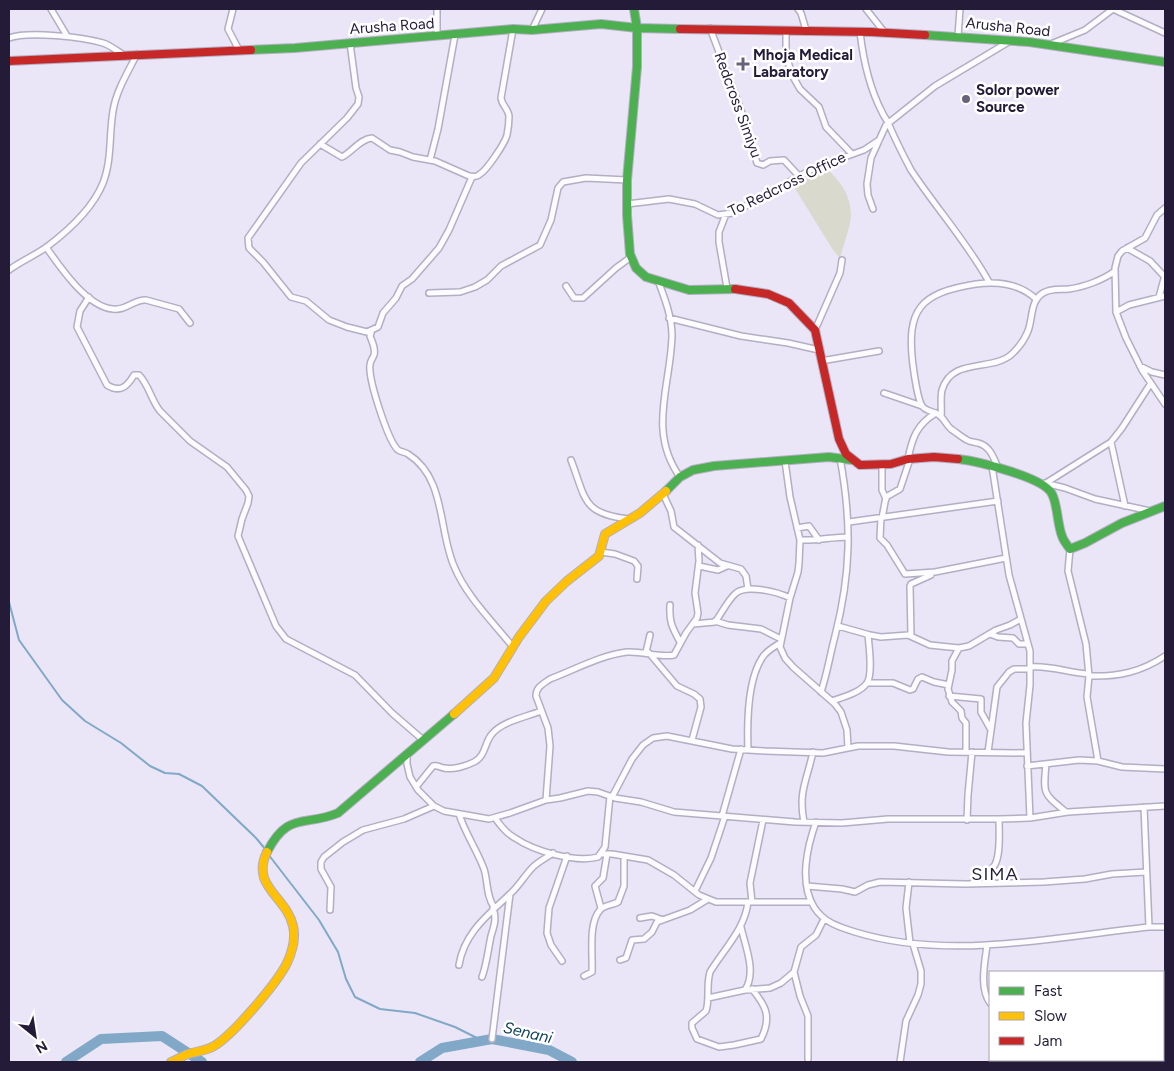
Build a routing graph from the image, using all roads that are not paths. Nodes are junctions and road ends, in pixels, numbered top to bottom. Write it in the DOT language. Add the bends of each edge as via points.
graph roads {
  1 [pos="51,9"];
  2 [pos="233,9"];
  3 [pos="437,9"];
  4 [pos="542,9"];
  5 [pos="634,9"];
  6 [pos="798,9"];
  7 [pos="866,9"];
  8 [pos="960,9"];
  9 [pos="1112,9"];
  10 [pos="636,28"];
  11 [pos="710,28"];
  12 [pos="513,29"];
  13 [pos="532,30"];
  14 [pos="786,30"];
  15 [pos="806,30"];
  16 [pos="860,32"];
  17 [pos="885,32"];
  18 [pos="1165,33"];
  19 [pos="455,35"];
  20 [pos="67,36"];
  21 [pos="437,36"];
  22 [pos="958,36"];
  23 [pos="9,38"];
  24 [pos="1011,41"];
  25 [pos="350,43"];
  26 [pos="1050,45"];
  27 [pos="239,50"];
  28 [pos="137,54"];
  29 [pos="124,55"];
  30 [pos="9,61"];
  31 [pos="1165,62"];
  32 [pos="889,123"];
  33 [pos="879,140"];
  34 [pos="320,144"];
  35 [pos="851,154"];
  36 [pos="430,160"];
  37 [pos="799,176"];
  38 [pos="472,177"];
  39 [pos="627,180"];
  40 [pos="627,204"];
  41 [pos="1165,208"];
  42 [pos="873,209"];
  43 [pos="726,214"];
  44 [pos="46,247"];
  45 [pos="1127,248"];
  46 [pos="631,257"];
  47 [pos="842,260"];
  48 [pos="9,270"];
  49 [pos="1115,271"];
  50 [pos="1165,275"];
  51 [pos="660,282"];
  52 [pos="989,282"];
  53 [pos="566,286"];
  54 [pos="727,288"];
  55 [pos="429,293"];
  56 [pos="1165,296"];
  57 [pos="89,297"];
  58 [pos="1159,297"];
  59 [pos="1036,299"];
  60 [pos="1116,312"];
  61 [pos="669,318"];
  62 [pos="190,323"];
  63 [pos="372,330"];
  64 [pos="815,330"];
  65 [pos="819,350"];
  66 [pos="879,351"];
  67 [pos="821,361"];
  68 [pos="1140,366"];
  69 [pos="1165,375"];
  70 [pos="1151,383"];
  71 [pos="884,392"];
  72 [pos="1165,404"];
  73 [pos="923,407"];
  74 [pos="936,413"];
  75 [pos="941,417"];
  76 [pos="1111,442"];
  77 [pos="840,458"];
  78 [pos="909,459"];
  79 [pos="571,460"];
  80 [pos="852,460"];
  81 [pos="785,461"];
  82 [pos="882,465"];
  83 [pos="995,467"];
  84 [pos="680,477"];
  85 [pos="1043,483"];
  86 [pos="663,494"];
  87 [pos="886,499"];
  88 [pos="998,501"];
  89 [pos="1124,506"];
  90 [pos="1165,506"];
  91 [pos="1151,512"];
  92 [pos="881,518"];
  93 [pos="630,519"];
  94 [pos="849,522"];
  95 [pos="797,528"];
  96 [pos="848,537"];
  97 [pos="800,540"];
  98 [pos="819,540"];
  99 [pos="698,545"];
  100 [pos="1070,549"];
  101 [pos="601,552"];
  102 [pos="1006,558"];
  103 [pos="699,566"];
  104 [pos="727,566"];
  105 [pos="936,572"];
  106 [pos="637,579"];
  107 [pos="748,590"];
  108 [pos="790,598"];
  109 [pos="670,605"];
  110 [pos="1021,619"];
  111 [pos="715,621"];
  112 [pos="693,624"];
  113 [pos="838,626"];
  114 [pos="990,634"];
  115 [pos="650,635"];
  116 [pos="868,635"];
  117 [pos="911,636"];
  118 [pos="781,641"];
  119 [pos="680,642"];
  120 [pos="1028,644"];
  121 [pos="513,646"];
  122 [pos="959,648"];
  123 [pos="647,652"];
  124 [pos="1165,656"];
  125 [pos="1030,668"];
  126 [pos="1089,675"];
  127 [pos="867,683"];
  128 [pos="949,685"];
  129 [pos="821,692"];
  130 [pos="949,696"];
  131 [pos="832,701"];
  132 [pos="541,711"];
  133 [pos="991,730"];
  134 [pos="422,739"];
  135 [pos="692,740"];
  136 [pos="848,748"];
  137 [pos="740,749"];
  138 [pos="748,750"];
  139 [pos="813,752"];
  140 [pos="969,752"];
  141 [pos="988,752"];
  142 [pos="1026,753"];
  143 [pos="407,755"];
  144 [pos="1098,761"];
  145 [pos="1046,764"];
  146 [pos="1027,766"];
  147 [pos="1165,769"];
  148 [pos="416,787"];
  149 [pos="611,796"];
  150 [pos="546,800"];
  151 [pos="434,806"];
  152 [pos="1165,806"];
  153 [pos="1144,807"];
  154 [pos="1066,812"];
  155 [pos="459,814"];
  156 [pos="724,816"];
  157 [pos="495,818"];
  158 [pos="1030,818"];
  159 [pos="999,819"];
  160 [pos="763,820"];
  161 [pos="967,820"];
  162 [pos="804,822"];
  163 [pos="816,822"];
  164 [pos="553,853"];
  165 [pos="604,854"];
  166 [pos="567,856"];
  167 [pos="624,856"];
  168 [pos="1146,872"];
  169 [pos="909,882"];
  170 [pos="972,884"];
  171 [pos="807,886"];
  172 [pos="695,891"];
  173 [pos="510,894"];
  174 [pos="708,900"];
  175 [pos="750,902"];
  176 [pos="811,902"];
  177 [pos="493,908"];
  178 [pos="601,908"];
  179 [pos="330,910"];
  180 [pos="640,918"];
  181 [pos="824,919"];
  182 [pos="663,920"];
  183 [pos="740,927"];
  184 [pos="1149,927"];
  185 [pos="1165,927"];
  186 [pos="912,944"];
  187 [pos="987,945"];
  188 [pos="562,960"];
  189 [pos="620,960"];
  190 [pos="460,966"];
  191 [pos="794,972"];
  192 [pos="584,976"];
  193 [pos="482,977"];
  194 [pos="752,989"];
  195 [pos="744,990"];
  196 [pos="708,998"];
  197 [pos="989,1001"];
  198 [pos="492,1039"];
  199 [pos="808,1059"];
  200 [pos="171,1062"];
  201 [pos="900,1062"];
  1 -- 20 [label="street"];
  2 -- 27 [label="street" via="228,29"];
  3 -- 21 [label="street"];
  4 -- 13 [label="street"];
  5 -- 10 [label="street"];
  6 -- 15 [label="street"];
  7 -- 17 [label="street"];
  8 -- 22 [label="street"];
  9 -- 18 [label="street"];
  9 -- 26 [label="street" via="1085,30"];
  10 -- 11 [label="street, Arusha Road"];
  10 -- 13 [label="street, Arusha Road" via="602,24"];
  10 -- 39 [label="street" via="637,67"];
  11 -- 14 [label="street, Arusha Road"];
  11 -- 37 [label="street, Redcross Simiyu" via="758,163 763,165 784,160"];
  12 -- 13 [label="street, Arusha Road"];
  12 -- 19 [label="street, Arusha Road"];
  12 -- 38 [label="street" via="501,98 509,114 507,136 482,174"];
  14 -- 15 [label="street, Arusha Road"];
  14 -- 35 [label="street" via="786,54 792,75 800,89 819,107 826,127"];
  15 -- 16 [label="street, Arusha Road"];
  16 -- 17 [label="street, Arusha Road"];
  16 -- 32 [label="street" via="866,67"];
  17 -- 22 [label="street, Arusha Road"];
  19 -- 21 [label="street, Arusha Road"];
  19 -- 36 [label="street"];
  20 -- 23 [label="street" via="23,35"];
  20 -- 29 [label="street" via="103,43"];
  21 -- 25 [label="street, Arusha Road"];
  22 -- 24 [label="street, Arusha Road"];
  24 -- 26 [label="street, Arusha Road"];
  24 -- 32 [label="street, To Redcross Office" via="935,86"];
  25 -- 27 [label="street, Arusha Road"];
  25 -- 34 [label="street" via="358,104"];
  26 -- 31 [label="street, Arusha Road"];
  27 -- 28 [label="street, Arusha Road"];
  28 -- 29 [label="street, Arusha Road"];
  28 -- 44 [label="street" via="113,110 108,166 103,182 88,208"];
  29 -- 30 [label="street, Arusha Road"];
  32 -- 33 [label="street, To Redcross Office"];
  32 -- 52 [label="street" via="912,171"];
  33 -- 35 [label="street, To Redcross Office"];
  33 -- 42 [label="street, To Redcross Office" via="871,158 867,184"];
  34 -- 36 [label="street" via="342,157 368,138 390,150"];
  34 -- 63 [label="street" via="302,163 247,241 249,248 291,297 306,301 329,320 354,329"];
  35 -- 37 [label="street, To Redcross Office"];
  36 -- 38 [label="street"];
  37 -- 43 [label="street, To Redcross Office" via="752,204"];
  38 -- 63 [label="street" via="439,248 402,286 383,313 378,327"];
  39 -- 40 [label="street"];
  39 -- 55 [label="street" via="586,178 563,182 558,188 551,220 540,245 501,266 475,288"];
  40 -- 43 [label="street, To Redcross Office" via="669,199 695,204 718,216"];
  40 -- 46 [label="street"];
  41 -- 45 [label="street" via="1157,214 1145,238"];
  43 -- 54 [label="street" via="718,242"];
  44 -- 48 [label="street"];
  44 -- 57 [label="street" via="67,276"];
  45 -- 49 [label="street" via="1118,256"];
  45 -- 50 [label="street" via="1150,261"];
  46 -- 51 [label="street" via="636,268 646,277"];
  46 -- 53 [label="street" via="583,298 574,298"];
  47 -- 64 [label="street" via="840,273"];
  49 -- 59 [label="street" via="1104,279 1074,288 1048,290"];
  49 -- 60 [label="street"];
  50 -- 58 [label="street"];
  51 -- 54 [label="street" via="689,290"];
  51 -- 61 [label="street"];
  52 -- 59 [label="street" via="1016,286"];
  52 -- 73 [label="street" via="931,296 916,313 911,345"];
  54 -- 64 [label="street" via="779,298 789,303"];
  56 -- 58 [label="street"];
  57 -- 62 [label="street" via="112,309 125,308 141,300 174,306"];
  57 -- 134 [label="street" via="80,311 77,327 107,385 116,390 138,375 160,412 190,441 227,467 246,490 248,503 238,536 280,633 299,647 355,675"];
  58 -- 60 [label="street"];
  59 -- 75 [label="street" via="1024,340 1014,352 1000,361 973,366 951,375 942,391"];
  60 -- 68 [label="street"];
  61 -- 65 [label="street" via="741,336"];
  61 -- 84 [label="street" via="672,344 662,415 663,434 667,454"];
  63 -- 121 [label="street" via="374,354 370,371 391,439 398,450 407,453 431,477 453,565 477,602"];
  64 -- 65 [label="street"];
  65 -- 67 [label="street"];
  66 -- 67 [label="street"];
  67 -- 80 [label="street" via="839,440"];
  68 -- 69 [label="street"];
  68 -- 70 [label="street"];
  70 -- 72 [label="street"];
  70 -- 76 [label="street"];
  71 -- 73 [label="street"];
  73 -- 74 [label="street"];
  74 -- 75 [label="street"];
  74 -- 78 [label="street" via="918,428"];
  75 -- 83 [label="street" via="947,426 967,441 987,448 992,453"];
  76 -- 85 [label="street"];
  76 -- 89 [label="street"];
  77 -- 80 [label="street"];
  77 -- 81 [label="street"];
  77 -- 94 [label="street"];
  78 -- 82 [label="street"];
  78 -- 83 [label="street" via="934,457"];
  78 -- 87 [label="street" via="900,489"];
  79 -- 93 [label="street" via="588,503 600,513"];
  80 -- 82 [label="street" via="860,465"];
  81 -- 84 [label="street" via="714,466 693,470"];
  81 -- 95 [label="street"];
  82 -- 87 [label="street" via="882,490"];
  83 -- 85 [label="street"];
  83 -- 88 [label="street"];
  84 -- 86 [label="street"];
  85 -- 89 [label="street"];
  85 -- 100 [label="street" via="1052,493 1062,537"];
  86 -- 93 [label="street"];
  86 -- 99 [label="street" via="674,527"];
  87 -- 92 [label="street"];
  88 -- 92 [label="street"];
  88 -- 102 [label="street"];
  89 -- 91 [label="street"];
  90 -- 91 [label="street"];
  91 -- 100 [label="street"];
  92 -- 94 [label="street"];
  92 -- 105 [label="street" via="880,538 905,574"];
  93 -- 101 [label="street" via="605,534"];
  94 -- 96 [label="street"];
  95 -- 97 [label="street"];
  95 -- 98 [label="street" via="809,526"];
  96 -- 98 [label="street"];
  96 -- 113 [label="street" via="848,568"];
  97 -- 98 [label="street"];
  97 -- 108 [label="street" via="798,572"];
  99 -- 103 [label="street"];
  99 -- 104 [label="street"];
  100 -- 126 [label="street" via="1068,570 1086,644"];
  101 -- 106 [label="street" via="634,561 638,566"];
  101 -- 121 [label="street" via="546,601"];
  102 -- 105 [label="street"];
  102 -- 110 [label="street"];
  103 -- 104 [label="street" via="718,570"];
  103 -- 112 [label="street" via="694,593 698,613"];
  104 -- 107 [label="street" via="744,572"];
  105 -- 117 [label="street" via="911,584"];
  107 -- 108 [label="street" via="775,592"];
  107 -- 111 [label="street" via="737,593"];
  108 -- 118 [label="street"];
  109 -- 119 [label="street" via="669,620"];
  110 -- 114 [label="street"];
  110 -- 120 [label="street"];
  111 -- 112 [label="street"];
  111 -- 118 [label="street" via="761,628"];
  112 -- 119 [label="street"];
  113 -- 116 [label="street"];
  113 -- 129 [label="street"];
  114 -- 120 [label="street"];
  114 -- 122 [label="street"];
  115 -- 123 [label="street"];
  116 -- 117 [label="street"];
  116 -- 127 [label="street" via="870,673"];
  117 -- 122 [label="street" via="930,645"];
  118 -- 129 [label="street" via="785,658"];
  118 -- 138 [label="street" via="762,657 757,671 750,697"];
  119 -- 123 [label="street" via="674,655"];
  120 -- 125 [label="street"];
  121 -- 134 [label="street" via="494,678"];
  122 -- 128 [label="street" via="952,661"];
  123 -- 132 [label="street" via="608,656 550,679 536,691"];
  123 -- 135 [label="street" via="677,686 700,699 701,707"];
  124 -- 126 [label="street" via="1152,665 1126,674"];
  125 -- 126 [label="street" via="1048,667"];
  125 -- 133 [label="street" via="1014,669 1000,682"];
  125 -- 142 [label="street"];
  126 -- 144 [label="street" via="1087,697"];
  127 -- 128 [label="street" via="893,683 910,690 922,676"];
  127 -- 131 [label="street" via="857,691"];
  128 -- 130 [label="street"];
  129 -- 131 [label="street"];
  130 -- 133 [label="street" via="981,700 981,712"];
  130 -- 140 [label="street" via="966,723"];
  131 -- 136 [label="street" via="845,720"];
  132 -- 148 [label="street" via="495,731 483,754 475,761 452,768 433,766"];
  132 -- 150 [label="street" via="548,728 550,746"];
  133 -- 141 [label="street"];
  134 -- 143 [label="street"];
  135 -- 137 [label="street"];
  135 -- 149 [label="street" via="667,736 653,738 632,759"];
  136 -- 139 [label="street"];
  136 -- 140 [label="street" via="894,746"];
  137 -- 138 [label="street"];
  137 -- 156 [label="street"];
  138 -- 139 [label="street"];
  139 -- 162 [label="street" via="802,789"];
  140 -- 141 [label="street"];
  140 -- 161 [label="street"];
  141 -- 142 [label="street"];
  142 -- 146 [label="street"];
  143 -- 148 [label="street" via="408,773"];
  143 -- 200 [label="street" via="338,813 322,819 294,821 279,832 260,871 268,888 286,908 292,924 293,948 289,960 280,975 222,1040"];
  144 -- 145 [label="street"];
  144 -- 147 [label="street"];
  145 -- 146 [label="street"];
  145 -- 154 [label="street" via="1046,794"];
  146 -- 158 [label="street"];
  148 -- 151 [label="street"];
  149 -- 150 [label="street" via="588,792"];
  149 -- 156 [label="street" via="674,812"];
  149 -- 165 [label="street"];
  150 -- 157 [label="street"];
  151 -- 155 [label="street"];
  151 -- 179 [label="street" via="404,819 363,830 324,857 321,869 331,887"];
  152 -- 153 [label="street"];
  153 -- 154 [label="street"];
  153 -- 168 [label="street"];
  154 -- 158 [label="street"];
  155 -- 157 [label="street"];
  155 -- 177 [label="street" via="484,869"];
  156 -- 160 [label="street"];
  156 -- 172 [label="street"];
  157 -- 164 [label="street" via="503,829 526,845"];
  158 -- 159 [label="street"];
  159 -- 161 [label="street"];
  159 -- 170 [label="street" via="995,865"];
  160 -- 162 [label="street"];
  160 -- 175 [label="street" via="750,883"];
  161 -- 163 [label="street"];
  162 -- 163 [label="street"];
  163 -- 171 [label="street" via="808,851"];
  164 -- 166 [label="street"];
  164 -- 173 [label="street" via="533,867"];
  165 -- 166 [label="street" via="590,859"];
  165 -- 167 [label="street"];
  165 -- 178 [label="street" via="603,878 595,886"];
  166 -- 188 [label="street" via="549,908 547,933"];
  167 -- 172 [label="street" via="652,862"];
  167 -- 178 [label="street" via="625,877 618,902"];
  168 -- 170 [label="street" via="1077,880"];
  168 -- 184 [label="street"];
  169 -- 170 [label="street"];
  169 -- 171 [label="street" via="874,883 855,892"];
  169 -- 186 [label="street" via="906,908"];
  171 -- 176 [label="street"];
  172 -- 174 [label="street"];
  173 -- 177 [label="street"];
  173 -- 198 [label="street"];
  174 -- 175 [label="street"];
  174 -- 182 [label="street"];
  175 -- 176 [label="street"];
  175 -- 183 [label="street"];
  176 -- 181 [label="street"];
  177 -- 190 [label="street" via="467,940"];
  177 -- 193 [label="street" via="495,925"];
  178 -- 192 [label="street" via="593,924 592,972"];
  180 -- 182 [label="street" via="652,916"];
  181 -- 186 [label="street" via="882,940"];
  181 -- 191 [label="street" via="816,934 801,947"];
  182 -- 189 [label="street" via="657,922 644,939 632,940 626,958"];
  183 -- 195 [label="street" via="749,960 748,984"];
  183 -- 196 [label="street" via="710,972"];
  184 -- 185 [label="street"];
  184 -- 187 [label="street"];
  186 -- 187 [label="street"];
  186 -- 201 [label="street" via="921,984 906,1021"];
  187 -- 197 [label="street" via="984,982"];
  191 -- 194 [label="street" via="776,987"];
  191 -- 199 [label="street" via="808,1016"];
  194 -- 195 [label="street"];
  194 -- 196 [label="street" via="766,1009 767,1017 767,1026 758,1040 719,1047 697,1040 692,1023 704,1015"];
  195 -- 196 [label="street"];
}
